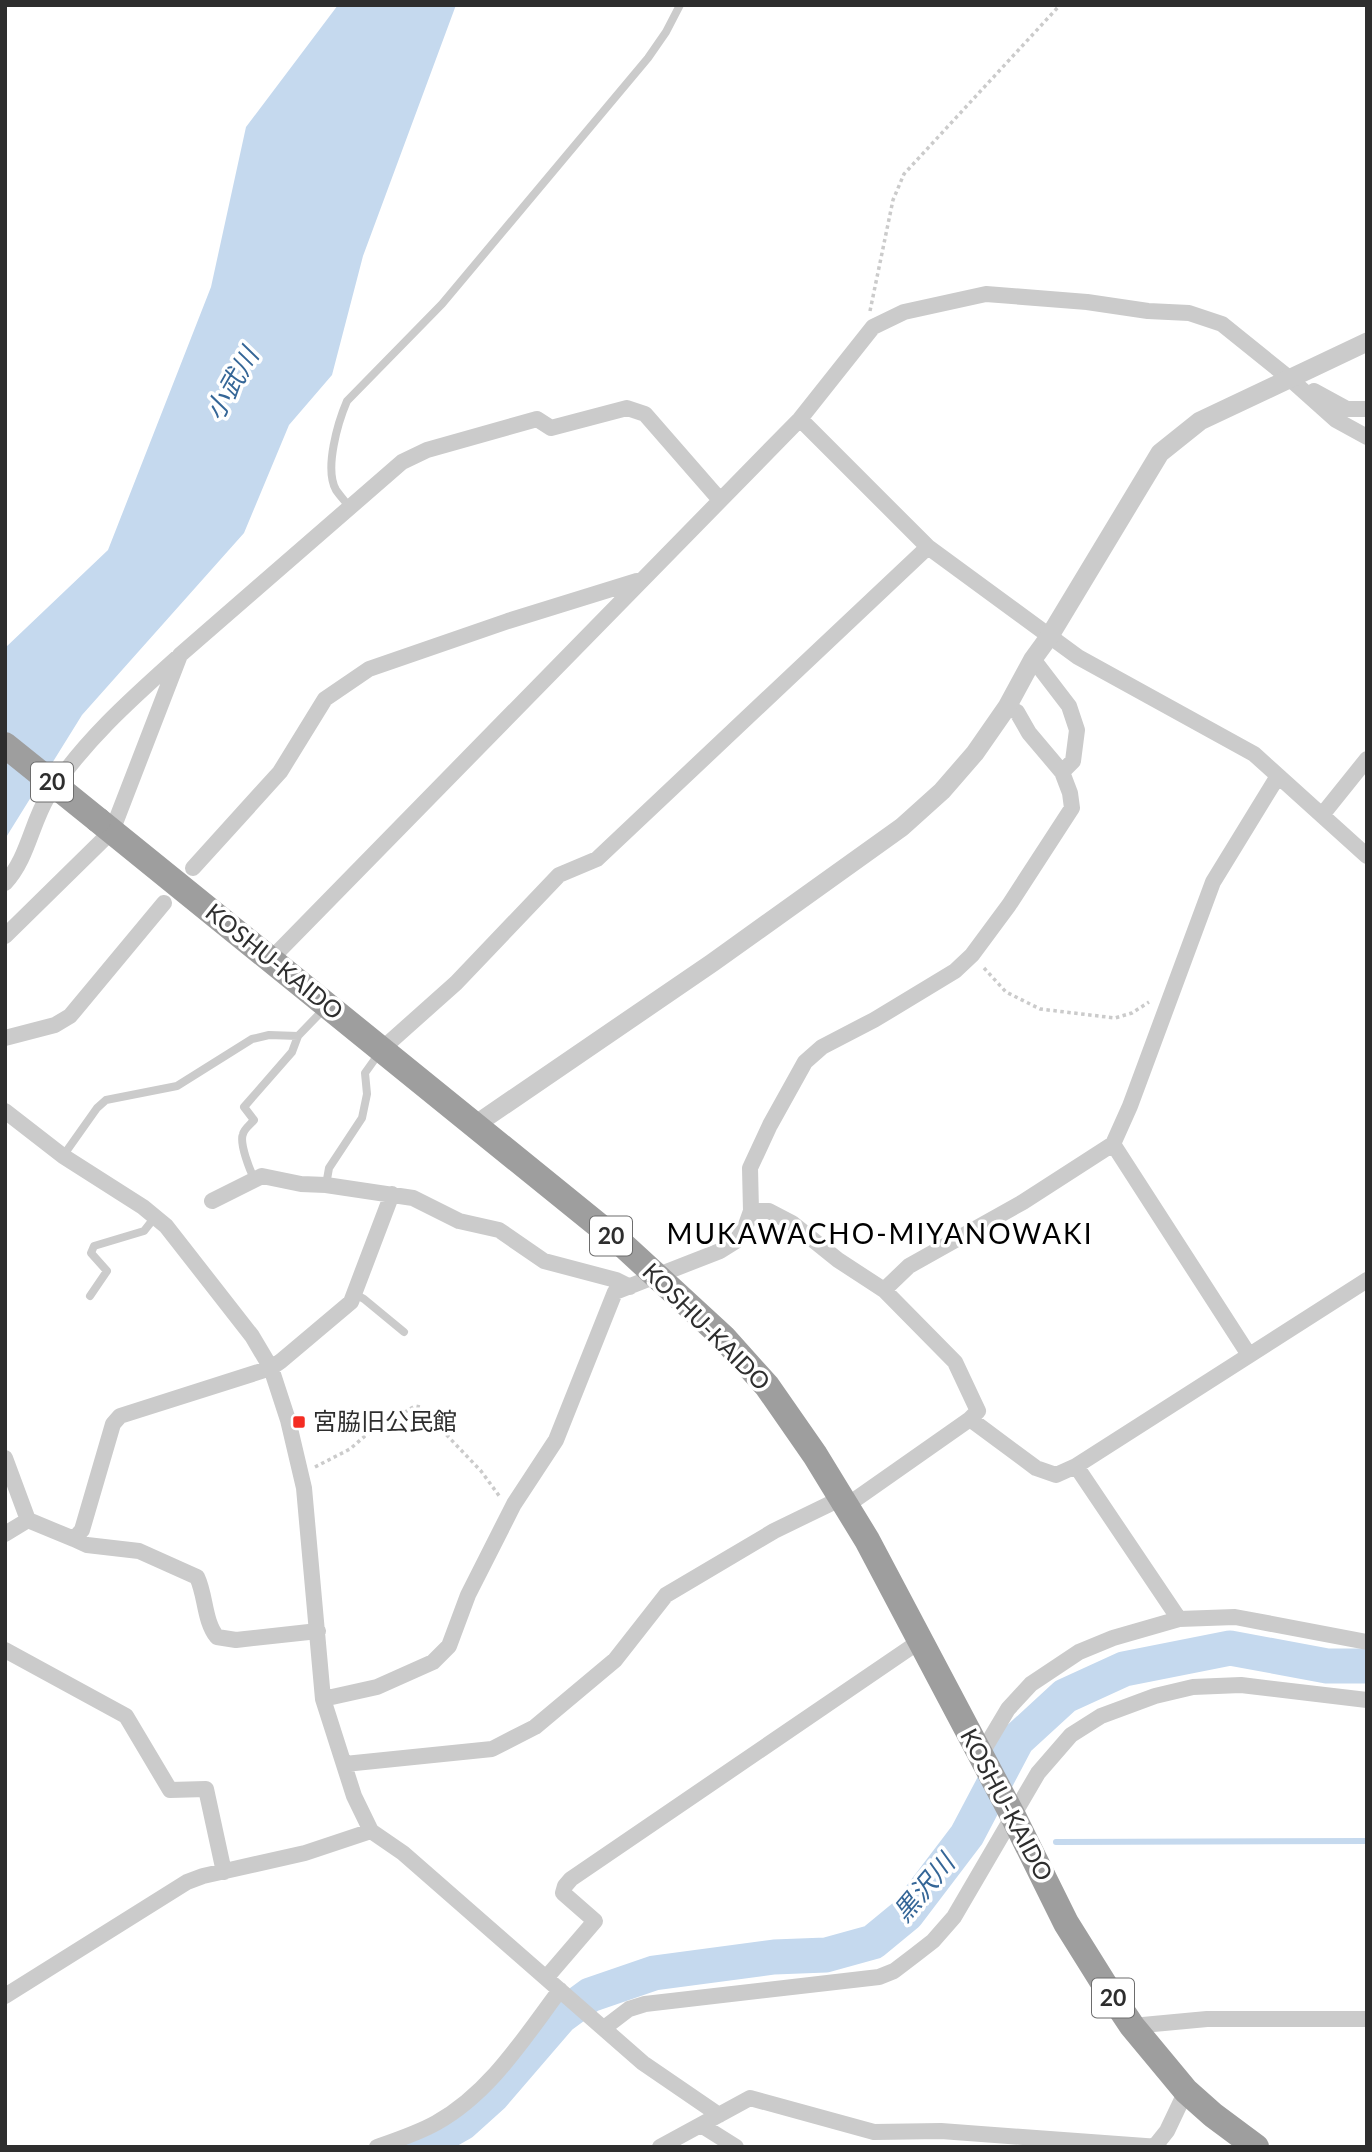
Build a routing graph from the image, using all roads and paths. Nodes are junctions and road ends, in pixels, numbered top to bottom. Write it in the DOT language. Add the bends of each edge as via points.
graph roads {
  1 [pos="680,5"];
  2 [pos="1060,5"];
  3 [pos="873,327"];
  4 [pos="1367,342"];
  5 [pos="1289,378"];
  6 [pos="1367,409"];
  7 [pos="800,419"];
  8 [pos="1367,437"];
  9 [pos="720,500"];
  10 [pos="350,508"];
  11 [pos="928,547"];
  12 [pos="639,581"];
  13 [pos="1049,637"];
  14 [pos="180,655"];
  15 [pos="1032,659"];
  16 [pos="1007,706"];
  17 [pos="5,745"];
  18 [pos="1367,759"];
  19 [pos="1062,772"];
  20 [pos="1278,776"];
  21 [pos="1322,815"];
  22 [pos="105,825"];
  23 [pos="1367,856"];
  24 [pos="193,868"];
  25 [pos="5,883"];
  26 [pos="164,903"];
  27 [pos="5,936"];
  28 [pos="972,955"];
  29 [pos="270,960"];
  30 [pos="1171,998"];
  31 [pos="327,1006"];
  32 [pos="298,1036"];
  33 [pos="5,1038"];
  34 [pos="382,1049"];
  35 [pos="5,1111"];
  36 [pos="475,1125"];
  37 [pos="1113,1144"];
  38 [pos="63,1156"];
  39 [pos="255,1180"];
  40 [pos="326,1185"];
  41 [pos="392,1194"];
  42 [pos="212,1201"];
  43 [pos="751,1211"];
  44 [pos="155,1217"];
  45 [pos="658,1275"];
  46 [pos="1367,1280"];
  47 [pos="630,1287"];
  48 [pos="884,1290"];
  49 [pos="355,1294"];
  50 [pos="90,1296"];
  51 [pos="404,1332"];
  52 [pos="1249,1356"];
  53 [pos="271,1368"];
  54 [pos="970,1419"];
  55 [pos="5,1458"];
  56 [pos="1076,1466"];
  57 [pos="300,1469"];
  58 [pos="844,1502"];
  59 [pos="512,1508"];
  60 [pos="28,1520"];
  61 [pos="5,1534"];
  62 [pos="74,1539"];
  63 [pos="1180,1619"];
  64 [pos="318,1631"];
  65 [pos="920,1641"];
  66 [pos="1367,1642"];
  67 [pos="5,1650"];
  68 [pos="323,1699"];
  69 [pos="1367,1700"];
  70 [pos="980,1756"];
  71 [pos="345,1764"];
  72 [pos="1013,1816"];
  73 [pos="371,1831"];
  74 [pos="224,1872"];
  75 [pos="546,1978"];
  76 [pos="565,1994"];
  77 [pos="5,1996"];
  78 [pos="1367,2020"];
  79 [pos="601,2026"];
  80 [pos="1132,2026"];
  81 [pos="1186,2091"];
  82 [pos="719,2115"];
  83 [pos="701,2125"];
  84 [pos="1157,2146"];
  85 [pos="377,2147"];
  86 [pos="660,2147"];
  87 [pos="736,2147"];
  88 [pos="1256,2147"];
  1 -- 10 [label="lane" via="648,58 442,304 347,401 337,430 332,477"];
  2 -- 3 [label="path" via="904,174 893,200 870,312"];
  3 -- 5 [label="street" via="904,312 986,294 1189,313 1222,324"];
  3 -- 7 [label="street"];
  4 -- 5 [label="street"];
  5 -- 6 [label="street" via="1347,410"];
  5 -- 8 [label="street" via="1336,420"];
  5 -- 13 [label="street" via="1200,421 1160,453"];
  7 -- 9 [label="street"];
  7 -- 11 [label="street"];
  9 -- 10 [label="street" via="645,414 627,408 551,428 537,419 427,450 402,462"];
  9 -- 12 [label="street"];
  10 -- 14 [label="street"];
  11 -- 13 [label="street"];
  11 -- 34 [label="street" via="597,859 559,875 456,983"];
  12 -- 24 [label="street" via="369,669 325,699 280,772"];
  12 -- 29 [label="street"];
  13 -- 15 [label="street"];
  13 -- 20 [label="street" via="1254,754"];
  14 -- 22 [label="street"];
  14 -- 25 [label="street" via="122,707 62,774 39,812 25,853"];
  15 -- 16 [label="street"];
  15 -- 19 [label="street" via="1069,706 1077,730 1073,761"];
  16 -- 19 [label="street" via="1017,712"];
  16 -- 36 [label="street" via="975,753 902,827"];
  17 -- 22 [label="highway, KOSHU-KAIDO / 20, bridge"];
  18 -- 21 [label="street"];
  19 -- 28 [label="street" via="1072,808"];
  20 -- 21 [label="street"];
  20 -- 30 [label="street" via="1213,882"];
  21 -- 23 [label="street"];
  22 -- 27 [label="street"];
  22 -- 29 [label="highway, KOSHU-KAIDO / 20"];
  26 -- 33 [label="street" via="70,1016 55,1025"];
  28 -- 30 [label="path" via="1006,992 1040,1009 1115,1018 1158,997"];
  28 -- 43 [label="street" via="955,971 822,1047 805,1062 750,1168"];
  29 -- 31 [label="highway, KOSHU-KAIDO / 20"];
  30 -- 37 [label="street"];
  31 -- 32 [label="lane"];
  31 -- 34 [label="highway, KOSHU-KAIDO / 20"];
  32 -- 38 [label="lane" via="253,1039 177,1086 106,1100"];
  32 -- 39 [label="lane" via="292,1052 244,1107 254,1120 242,1142"];
  34 -- 36 [label="highway, KOSHU-KAIDO / 20"];
  34 -- 40 [label="lane" via="365,1073 362,1118 330,1168"];
  35 -- 38 [label="street"];
  36 -- 45 [label="highway, KOSHU-KAIDO / 20"];
  37 -- 48 [label="street" via="1023,1202 909,1266"];
  37 -- 52 [label="street"];
  38 -- 44 [label="street"];
  39 -- 40 [label="street" via="262,1176"];
  39 -- 42 [label="street"];
  40 -- 41 [label="street"];
  41 -- 47 [label="street" via="413,1198 459,1221 499,1230 544,1261"];
  41 -- 49 [label="street"];
  43 -- 45 [label="street" via="736,1241"];
  43 -- 48 [label="street" via="769,1211 792,1223"];
  44 -- 50 [label="lane" via="144,1231 94,1247 92,1253 107,1271"];
  44 -- 53 [label="street" via="204,1273"];
  45 -- 47 [label="street"];
  45 -- 58 [label="highway, KOSHU-KAIDO / 20" via="767,1386"];
  46 -- 52 [label="street"];
  47 -- 59 [label="street" via="615,1292 556,1440"];
  48 -- 54 [label="street" via="954,1362 978,1411"];
  49 -- 51 [label="lane"];
  49 -- 53 [label="street"];
  52 -- 56 [label="street"];
  53 -- 57 [label="street"];
  53 -- 62 [label="street" via="120,1416 113,1424 82,1530"];
  54 -- 56 [label="street" via="1036,1468 1056,1475"];
  54 -- 58 [label="street"];
  55 -- 60 [label="street"];
  56 -- 63 [label="street"];
  57 -- 59 [label="path" via="340,1455 415,1406"];
  57 -- 64 [label="street"];
  58 -- 65 [label="highway, KOSHU-KAIDO / 20"];
  58 -- 71 [label="street" via="774,1531 666,1595 615,1660 535,1727 516,1737 472,1753"];
  59 -- 68 [label="street" via="468,1595 449,1646 433,1662 377,1687"];
  60 -- 61 [label="street"];
  60 -- 62 [label="street"];
  62 -- 64 [label="street" via="87,1545 139,1551 197,1577 204,1590 210,1629 217,1637 236,1640"];
  63 -- 66 [label="street" via="1235,1617"];
  63 -- 70 [label="street" via="1079,1652 1031,1684 1008,1709"];
  64 -- 68 [label="street"];
  65 -- 70 [label="highway, KOSHU-KAIDO / 20"];
  65 -- 75 [label="street" via="571,1879 563,1893 595,1921"];
  67 -- 74 [label="street" via="126,1716 170,1790 206,1789"];
  68 -- 71 [label="street"];
  69 -- 72 [label="street" via="1241,1685 1154,1696 1101,1716 1072,1735 1038,1773"];
  70 -- 72 [label="highway, KOSHU-KAIDO / 20"];
  71 -- 73 [label="street"];
  72 -- 79 [label="street" via="954,1917 933,1941 894,1971 879,1977 645,2004"];
  72 -- 80 [label="highway, KOSHU-KAIDO / 20" via="1066,1923"];
  73 -- 74 [label="street"];
  73 -- 75 [label="street" via="403,1853"];
  74 -- 77 [label="street" via="171,1891"];
  75 -- 76 [label="street"];
  76 -- 79 [label="street"];
  76 -- 85 [label="street" via="470,2100 437,2123"];
  78 -- 80 [label="street" via="1207,2019"];
  79 -- 82 [label="street" via="643,2063"];
  80 -- 81 [label="highway, KOSHU-KAIDO / 20"];
  81 -- 84 [label="street"];
  81 -- 88 [label="highway, KOSHU-KAIDO / 20"];
  82 -- 83 [label="street"];
  82 -- 84 [label="street" via="750,2098 874,2132"];
  83 -- 86 [label="street"];
  83 -- 87 [label="street"];
}
